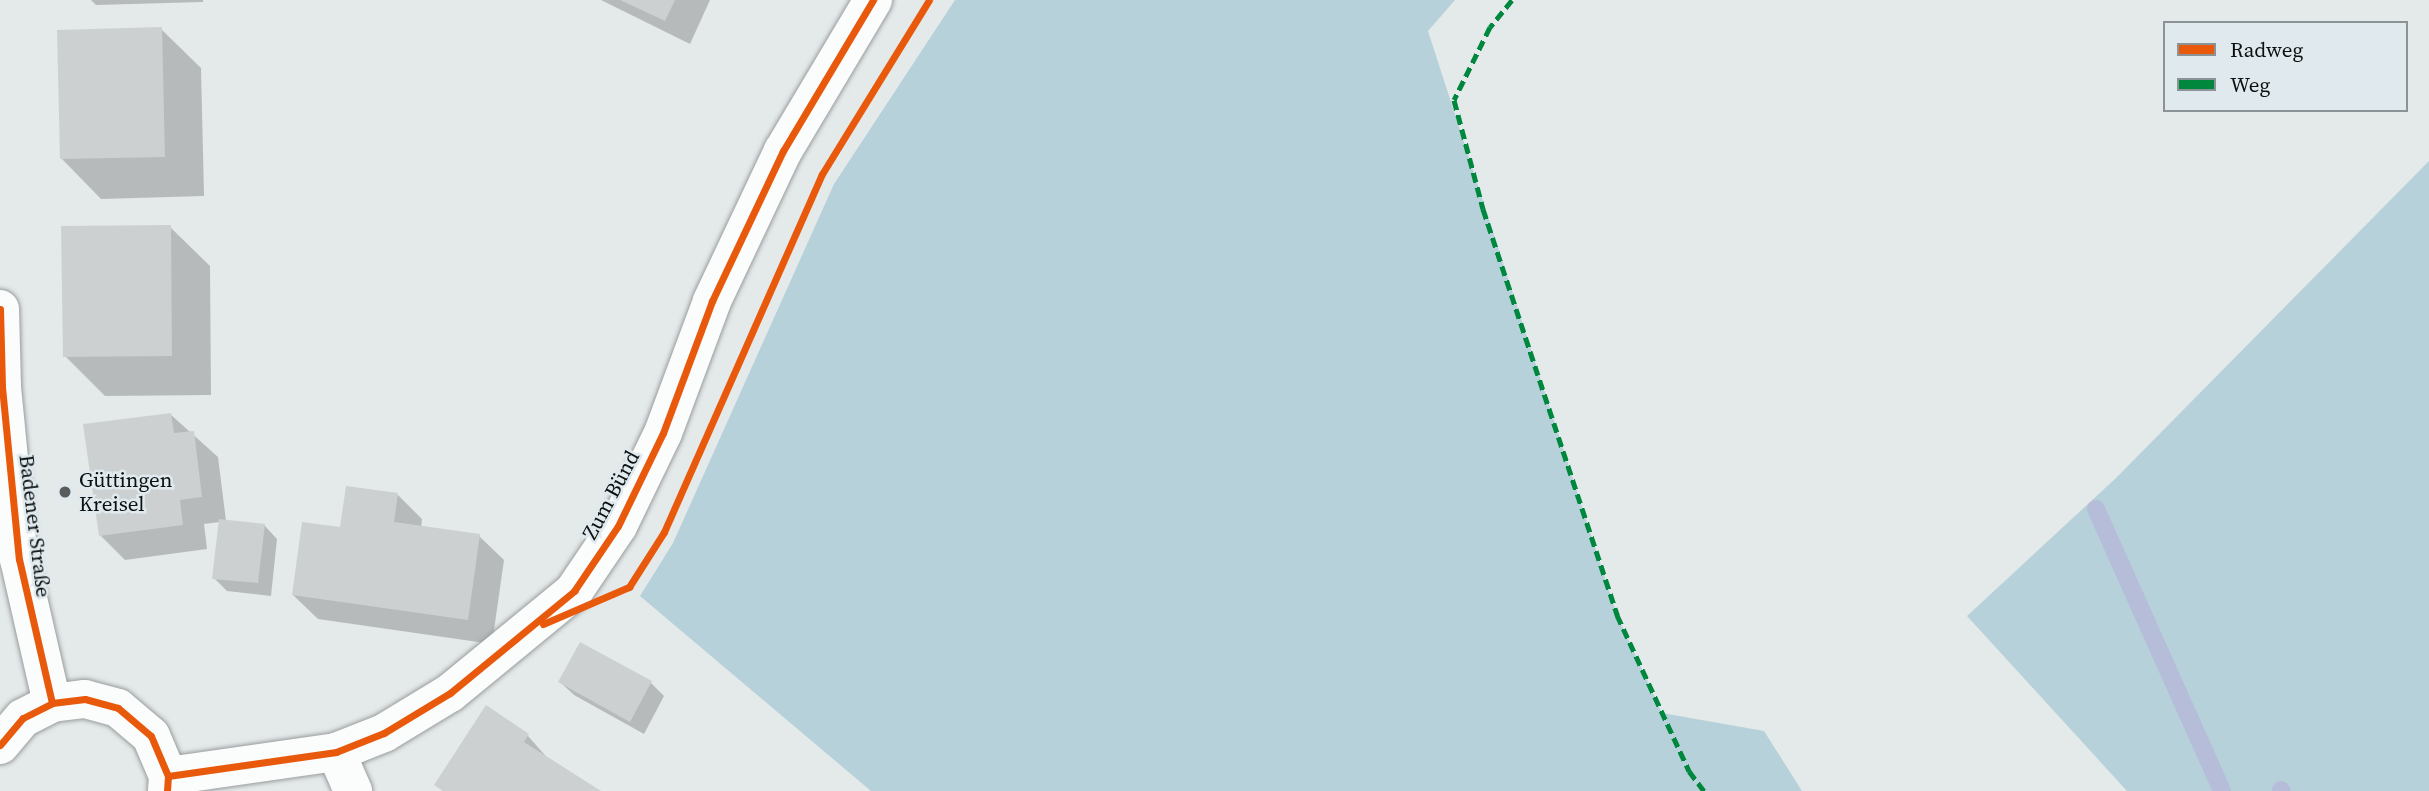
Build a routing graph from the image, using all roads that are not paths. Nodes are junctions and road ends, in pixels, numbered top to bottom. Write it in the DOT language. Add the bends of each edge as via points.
graph roads {
  1 [pos="873,0"];
  2 [pos="0,309"];
  3 [pos="1,387"];
  4 [pos="51,703"];
  5 [pos="0,746"];
  6 [pos="336,752"];
  7 [pos="167,783"];
  8 [pos="354,791"];
  1 -- 6 [label="street, Zum Bünd" via="783,151 712,301 663,433 618,526 574,591 450,693 384,733"];
  2 -- 3 [label="street, Badener Straße"];
  3 -- 4 [label="street, Badener Straße" via="19,559"];
  4 -- 5 [label="street" via="23,718"];
  4 -- 7 [label="street" via="85,699 118,708 151,736"];
  6 -- 7 [label="street, Zum Bünd"];
  6 -- 8 [label="street"];
}
